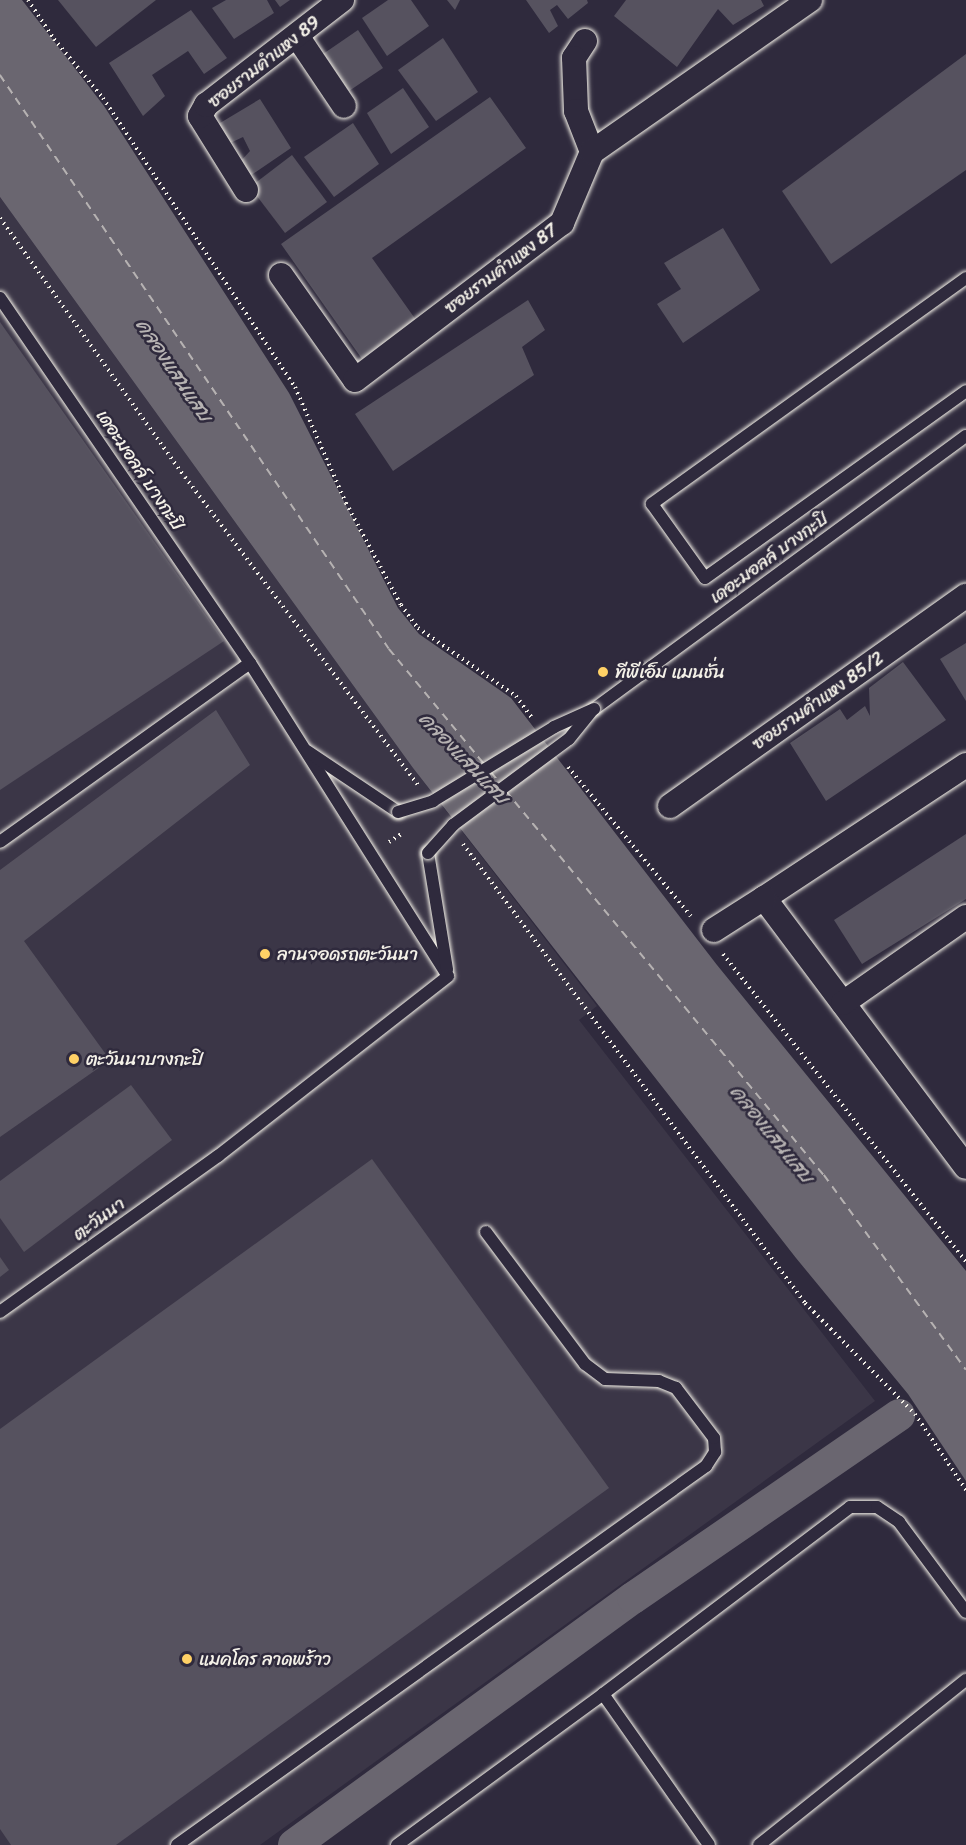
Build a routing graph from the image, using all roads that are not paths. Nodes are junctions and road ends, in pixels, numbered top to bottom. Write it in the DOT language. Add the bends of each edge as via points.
graph roads {
  1 [pos="342,0"];
  2 [pos="810,0"];
  3 [pos="297,36"];
  4 [pos="585,41"];
  5 [pos="344,106"];
  6 [pos="592,152"];
  7 [pos="246,190"];
  8 [pos="280,275"];
  9 [pos="966,278"];
  10 [pos="0,297"];
  11 [pos="966,391"];
  12 [pos="966,436"];
  13 [pos="966,596"];
  14 [pos="250,663"];
  15 [pos="594,709"];
  16 [pos="304,749"];
  17 [pos="966,765"];
  18 [pos="670,806"];
  19 [pos="0,842"];
  20 [pos="764,898"];
  21 [pos="966,916"];
  22 [pos="710,934"];
  23 [pos="448,976"];
  24 [pos="843,1003"];
  25 [pos="966,1167"];
  26 [pos="486,1232"];
  27 [pos="0,1312"];
  28 [pos="966,1612"];
  29 [pos="966,1680"];
  30 [pos="603,1694"];
  31 [pos="707,1844"];
  32 [pos="177,1845"];
  33 [pos="397,1845"];
  34 [pos="759,1845"];
  1 -- 3 [label="street, ซอยรามคำแหง 89"];
  2 -- 6 [label="street"];
  3 -- 5 [label="street"];
  3 -- 7 [label="street, ซอยรามคำแหง 89" via="206,105 200,116"];
  4 -- 6 [label="street" via="574,58 576,111"];
  6 -- 8 [label="street, ซอยรามคำแหง 87" via="562,223 355,380"];
  9 -- 11 [label="lane" via="652,504 705,578"];
  10 -- 14 [label="lane, เดอะมอลล์ บางกะปิ"];
  12 -- 15 [label="lane, เดอะมอลล์ บางกะปิ"];
  13 -- 18 [label="street, ซอยรามคำแหง 85/2"];
  14 -- 16 [label="lane, เดอะมอลล์ บางกะปิ"];
  14 -- 19 [label="lane"];
  15 -- 16 [label="lane, เดอะมอลล์ บางกะปิ, bridge" via="554,727 433,801 398,812"];
  15 -- 23 [label="lane, เดอะมอลล์ บางกะปิ, bridge" via="569,739 453,825 428,853"];
  16 -- 23 [label="lane, เดอะมอลล์ บางกะปิ"];
  17 -- 20 [label="street"];
  20 -- 22 [label="street"];
  20 -- 24 [label="street"];
  21 -- 24 [label="street"];
  23 -- 27 [label="lane, ตะวันนา" via="219,1155"];
  24 -- 25 [label="street"];
  26 -- 32 [label="lane" via="585,1364 605,1380 659,1382 676,1388 714,1438 715,1452 706,1466"];
  28 -- 30 [label="lane" via="899,1522 877,1507 850,1507"];
  29 -- 34 [label="lane"];
  30 -- 31 [label="lane"];
  30 -- 33 [label="lane"];
}
